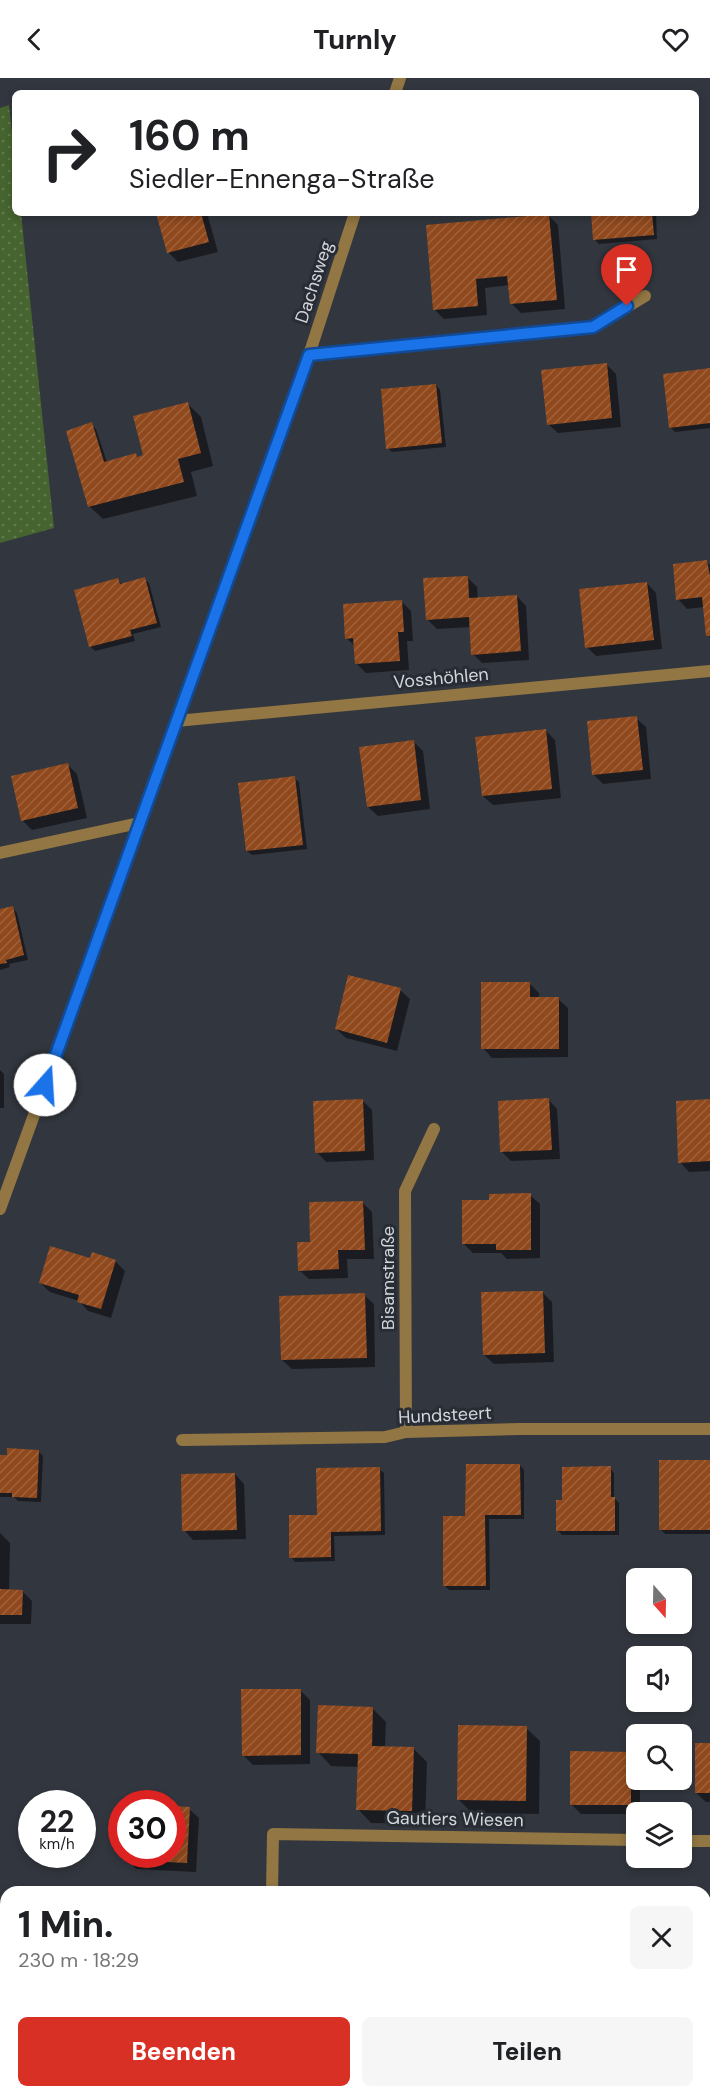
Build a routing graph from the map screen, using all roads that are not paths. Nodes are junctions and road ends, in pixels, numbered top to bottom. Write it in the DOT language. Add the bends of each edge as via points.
graph roads {
  1 [pos="355,216"];
  2 [pos="645,296"];
  3 [pos="309,355"];
  4 [pos="710,670"];
  5 [pos="176,721"];
  6 [pos="139,823"];
  7 [pos="0,853"];
  8 [pos="434,1129"];
  9 [pos="0,1209"];
  10 [pos="710,1429"];
  11 [pos="406,1432"];
  12 [pos="182,1440"];
  13 [pos="626,1840"];
  14 [pos="692,1841"];
  15 [pos="710,1841"];
  16 [pos="272,1886"];
  1 -- 3 [label="street, Dachsweg"];
  2 -- 3 [label="street" via="593,327"];
  3 -- 5 [label="street, Dachsweg"];
  4 -- 5 [label="street, Vosshöhlen"];
  5 -- 6 [label="street, Dachsweg"];
  6 -- 7 [label="street"];
  6 -- 9 [label="street, Dachsweg"];
  8 -- 11 [label="street, Bisamstraße" via="405,1191"];
  10 -- 11 [label="street, Hundsteert"];
  11 -- 12 [label="street, Hundsteert" via="385,1437"];
  13 -- 16 [label="street, Gautiers Wiesen" via="273,1834"];
  14 -- 15 [label="street"];
}
